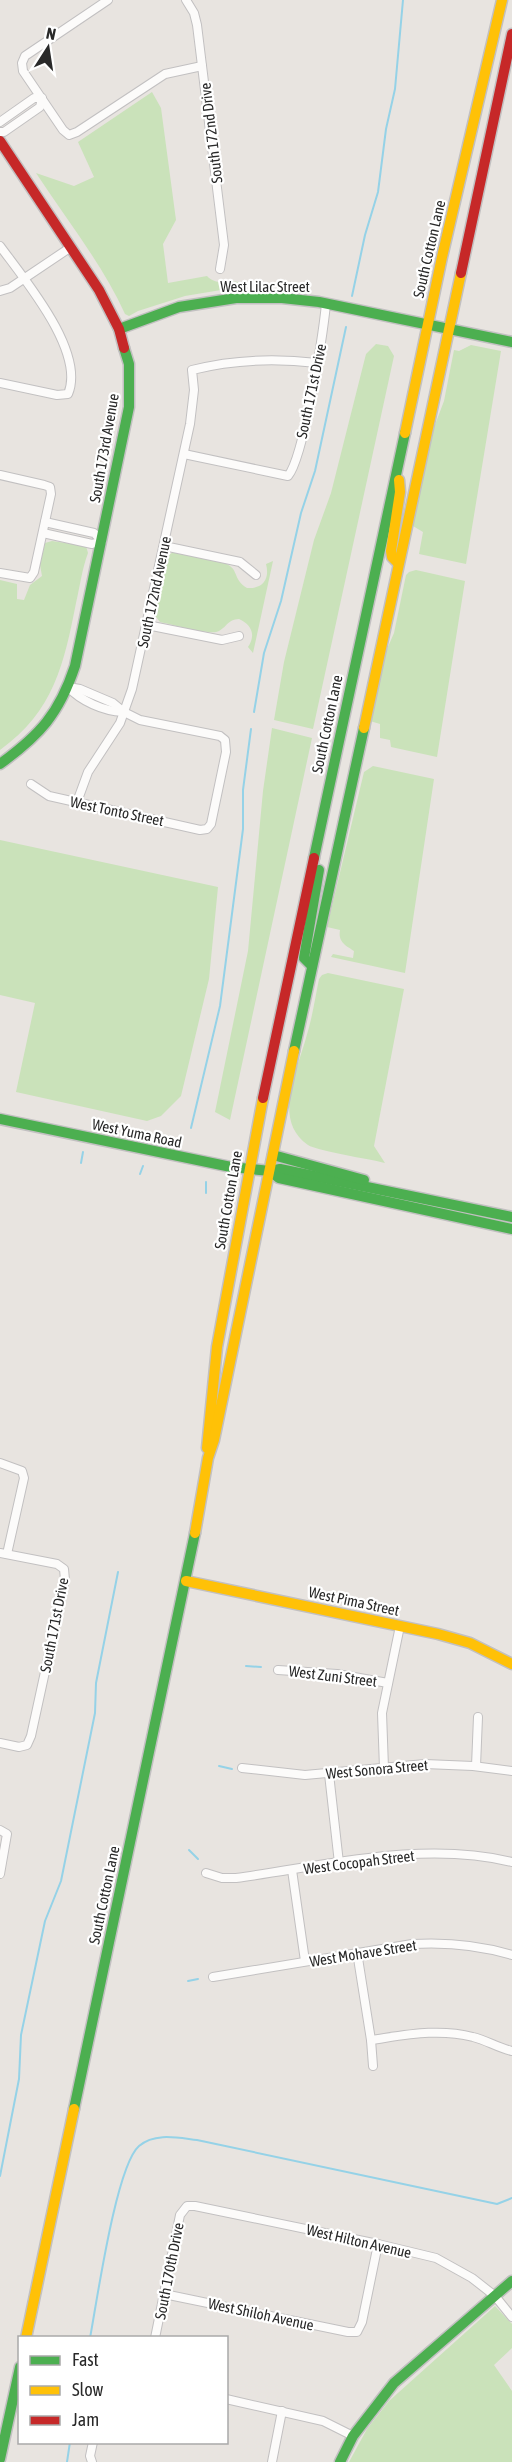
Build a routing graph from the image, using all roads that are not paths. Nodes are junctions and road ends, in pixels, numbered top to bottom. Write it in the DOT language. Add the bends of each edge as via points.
graph roads {
  1 [pos="108,0"];
  2 [pos="186,0"];
  3 [pos="502,0"];
  4 [pos="512,34"];
  5 [pos="202,66"];
  6 [pos="42,98"];
  7 [pos="0,122"];
  8 [pos="0,132"];
  9 [pos="0,141"];
  10 [pos="0,246"];
  11 [pos="71,247"];
  12 [pos="220,269"];
  13 [pos="24,279"];
  14 [pos="0,291"];
  15 [pos="326,303"];
  16 [pos="428,325"];
  17 [pos="119,329"];
  18 [pos="448,329"];
  19 [pos="512,342"];
  20 [pos="317,363"];
  21 [pos="0,383"];
  22 [pos="183,454"];
  23 [pos="398,458"];
  24 [pos="0,475"];
  25 [pos="45,522"];
  26 [pos="43,533"];
  27 [pos="102,541"];
  28 [pos="164,546"];
  29 [pos="398,563"];
  30 [pos="0,573"];
  31 [pos="256,575"];
  32 [pos="147,625"];
  33 [pos="239,636"];
  34 [pos="68,687"];
  35 [pos="124,712"];
  36 [pos="338,747"];
  37 [pos="358,751"];
  38 [pos="0,764"];
  39 [pos="31,784"];
  40 [pos="77,802"];
  41 [pos="319,835"];
  42 [pos="312,966"];
  43 [pos="0,1119"];
  44 [pos="273,1155"];
  45 [pos="249,1169"];
  46 [pos="270,1171"];
  47 [pos="368,1187"];
  48 [pos="512,1217"];
  49 [pos="512,1227"];
  50 [pos="222,1318"];
  51 [pos="225,1385"];
  52 [pos="207,1458"];
  53 [pos="0,1464"];
  54 [pos="4,1553"];
  55 [pos="186,1581"];
  56 [pos="400,1626"];
  57 [pos="512,1664"];
  58 [pos="278,1670"];
  59 [pos="388,1683"];
  60 [pos="478,1717"];
  61 [pos="0,1743"];
  62 [pos="476,1766"];
  63 [pos="242,1768"];
  64 [pos="384,1768"];
  65 [pos="512,1771"];
  66 [pos="329,1774"];
  67 [pos="4,1832"];
  68 [pos="512,1862"];
  69 [pos="339,1863"];
  70 [pos="292,1870"];
  71 [pos="206,1873"];
  72 [pos="0,1874"];
  73 [pos="357,1953"];
  74 [pos="512,1955"];
  75 [pos="304,1961"];
  76 [pos="213,1977"];
  77 [pos="371,2040"];
  78 [pos="512,2051"];
  79 [pos="373,2066"];
  80 [pos="187,2206"];
  81 [pos="378,2244"];
  82 [pos="512,2281"];
  83 [pos="164,2294"];
  84 [pos="495,2296"];
  85 [pos="512,2317"];
  86 [pos="26,2336"];
  87 [pos="155,2336"];
  88 [pos="18,2376"];
  89 [pos="228,2399"];
  90 [pos="282,2411"];
  91 [pos="353,2436"];
  92 [pos="93,2444"];
  93 [pos="0,2459"];
  94 [pos="92,2462"];
  95 [pos="272,2462"];
  96 [pos="340,2462"];
  1 -- 6 [label="street" via="25,56 23,71"];
  2 -- 5 [label="street, South 172nd Drive" via="195,19"];
  3 -- 16 [label="main road, South Cotton Lane"];
  4 -- 18 [label="main road, South Cotton Lane"];
  5 -- 6 [label="street" via="165,74 69,135"];
  5 -- 12 [label="street, South 172nd Drive" via="224,245"];
  6 -- 7 [label="street" via="34,98"];
  6 -- 8 [label="street" via="40,107"];
  9 -- 11 [label="main road, South 173rd Avenue"];
  10 -- 13 [label="street"];
  11 -- 13 [label="street"];
  11 -- 17 [label="main road, South 173rd Avenue"];
  13 -- 14 [label="street"];
  13 -- 21 [label="street" via="66,350 71,386 68,394 57,395"];
  15 -- 16 [label="main road, West Lilac Street"];
  15 -- 17 [label="main road, West Lilac Street" via="236,298 179,307"];
  15 -- 20 [label="street, South 171st Drive"];
  16 -- 18 [label="main road, West Lilac Street"];
  16 -- 23 [label="main road, South Cotton Lane"];
  17 -- 27 [label="main road, South 173rd Avenue" via="129,364 129,407"];
  18 -- 19 [label="main road, West Lilac Street"];
  18 -- 29 [label="main road, South Cotton Lane"];
  20 -- 22 [label="street, South 172nd Avenue" via="251,359 192,370 193,405"];
  20 -- 22 [label="street, South 171st Drive" via="297,457 288,476"];
  22 -- 28 [label="street, South 172nd Avenue"];
  23 -- 29 [label="main road" via="400,492 391,551"];
  23 -- 36 [label="main road, South Cotton Lane"];
  24 -- 25 [label="street" via="50,487"];
  25 -- 26 [label="street"];
  25 -- 27 [label="street" via="94,533"];
  26 -- 27 [label="street" via="92,544"];
  26 -- 30 [label="street" via="30,578"];
  27 -- 34 [label="main road, South 173rd Avenue"];
  28 -- 31 [label="street" via="240,562"];
  28 -- 32 [label="street, South 172nd Avenue"];
  29 -- 37 [label="main road, South Cotton Lane"];
  32 -- 33 [label="street" via="222,640"];
  32 -- 35 [label="street, South 172nd Avenue"];
  34 -- 35 [label="street" via="113,703"];
  34 -- 38 [label="main road, South 173rd Avenue" via="42,730"];
  35 -- 40 [label="street, South 172nd Avenue" via="88,772"];
  35 -- 40 [label="street, West Tonto Street" via="140,720 225,740 212,824 207,829"];
  36 -- 37 [label="main road"];
  36 -- 41 [label="main road, South Cotton Lane"];
  37 -- 42 [label="main road, South Cotton Lane"];
  39 -- 40 [label="street, West Tonto Street" via="49,796"];
  41 -- 42 [label="main road" via="319,868 304,958"];
  41 -- 45 [label="main road, South Cotton Lane"];
  42 -- 44 [label="main road, South Cotton Lane"];
  43 -- 45 [label="main road, West Yuma Road"];
  44 -- 46 [label="main road, South Cotton Lane"];
  44 -- 47 [label="main road" via="366,1180"];
  45 -- 46 [label="main road, West Yuma Road"];
  45 -- 50 [label="main road, South Cotton Lane"];
  46 -- 47 [label="main road, West Yuma Road" via="280,1169"];
  46 -- 49 [label="main road, West Yuma Road" via="279,1178"];
  46 -- 51 [label="main road, South Cotton Lane"];
  47 -- 48 [label="main road, West Yuma Road"];
  50 -- 51 [label="main road" via="230,1327"];
  50 -- 52 [label="main road, South Cotton Lane"];
  51 -- 52 [label="main road, South Cotton Lane"];
  52 -- 55 [label="main road, South Cotton Lane"];
  53 -- 54 [label="street" via="22,1471 24,1479"];
  54 -- 61 [label="street, South 171st Drive" via="57,1564 64,1569 65,1580 31,1736 27,1745 19,1747"];
  55 -- 56 [label="main road, West Pima Street"];
  55 -- 86 [label="main road, South Cotton Lane"];
  56 -- 57 [label="main road, West Pima Street" via="470,1643"];
  56 -- 59 [label="street"];
  58 -- 59 [label="street, West Zuni Street"];
  59 -- 64 [label="street" via="381,1722"];
  60 -- 62 [label="street"];
  62 -- 64 [label="street, West Sonora Street" via="425,1764"];
  62 -- 65 [label="street, West Sonora Street"];
  63 -- 66 [label="street, West Sonora Street"];
  64 -- 66 [label="street, West Sonora Street"];
  66 -- 69 [label="street"];
  67 -- 72 [label="street"];
  68 -- 69 [label="street, West Cocopah Street" via="439,1854"];
  69 -- 70 [label="street, West Cocopah Street"];
  70 -- 71 [label="street, West Cocopah Street" via="229,1878"];
  70 -- 75 [label="street"];
  73 -- 74 [label="street, West Mohave Street" via="440,1943 483,1947"];
  73 -- 75 [label="street, West Mohave Street"];
  73 -- 77 [label="street"];
  75 -- 76 [label="street, West Mohave Street"];
  77 -- 78 [label="street" via="446,2032 476,2037"];
  77 -- 79 [label="street"];
  80 -- 81 [label="street, West Hilton Avenue"];
  80 -- 83 [label="street, South 170th Drive" via="180,2215"];
  81 -- 83 [label="street, West Shiloh Avenue" via="357,2332"];
  81 -- 84 [label="street, West Hilton Avenue" via="436,2258"];
  82 -- 84 [label="main road"];
  83 -- 87 [label="street, South 170th Drive"];
  84 -- 85 [label="street, West Hilton Avenue"];
  84 -- 91 [label="main road" via="394,2383"];
  88 -- 93 [label="main road"];
  89 -- 90 [label="street"];
  90 -- 91 [label="street" via="323,2421"];
  90 -- 95 [label="street"];
  91 -- 96 [label="main road"];
  92 -- 94 [label="street"];
}
